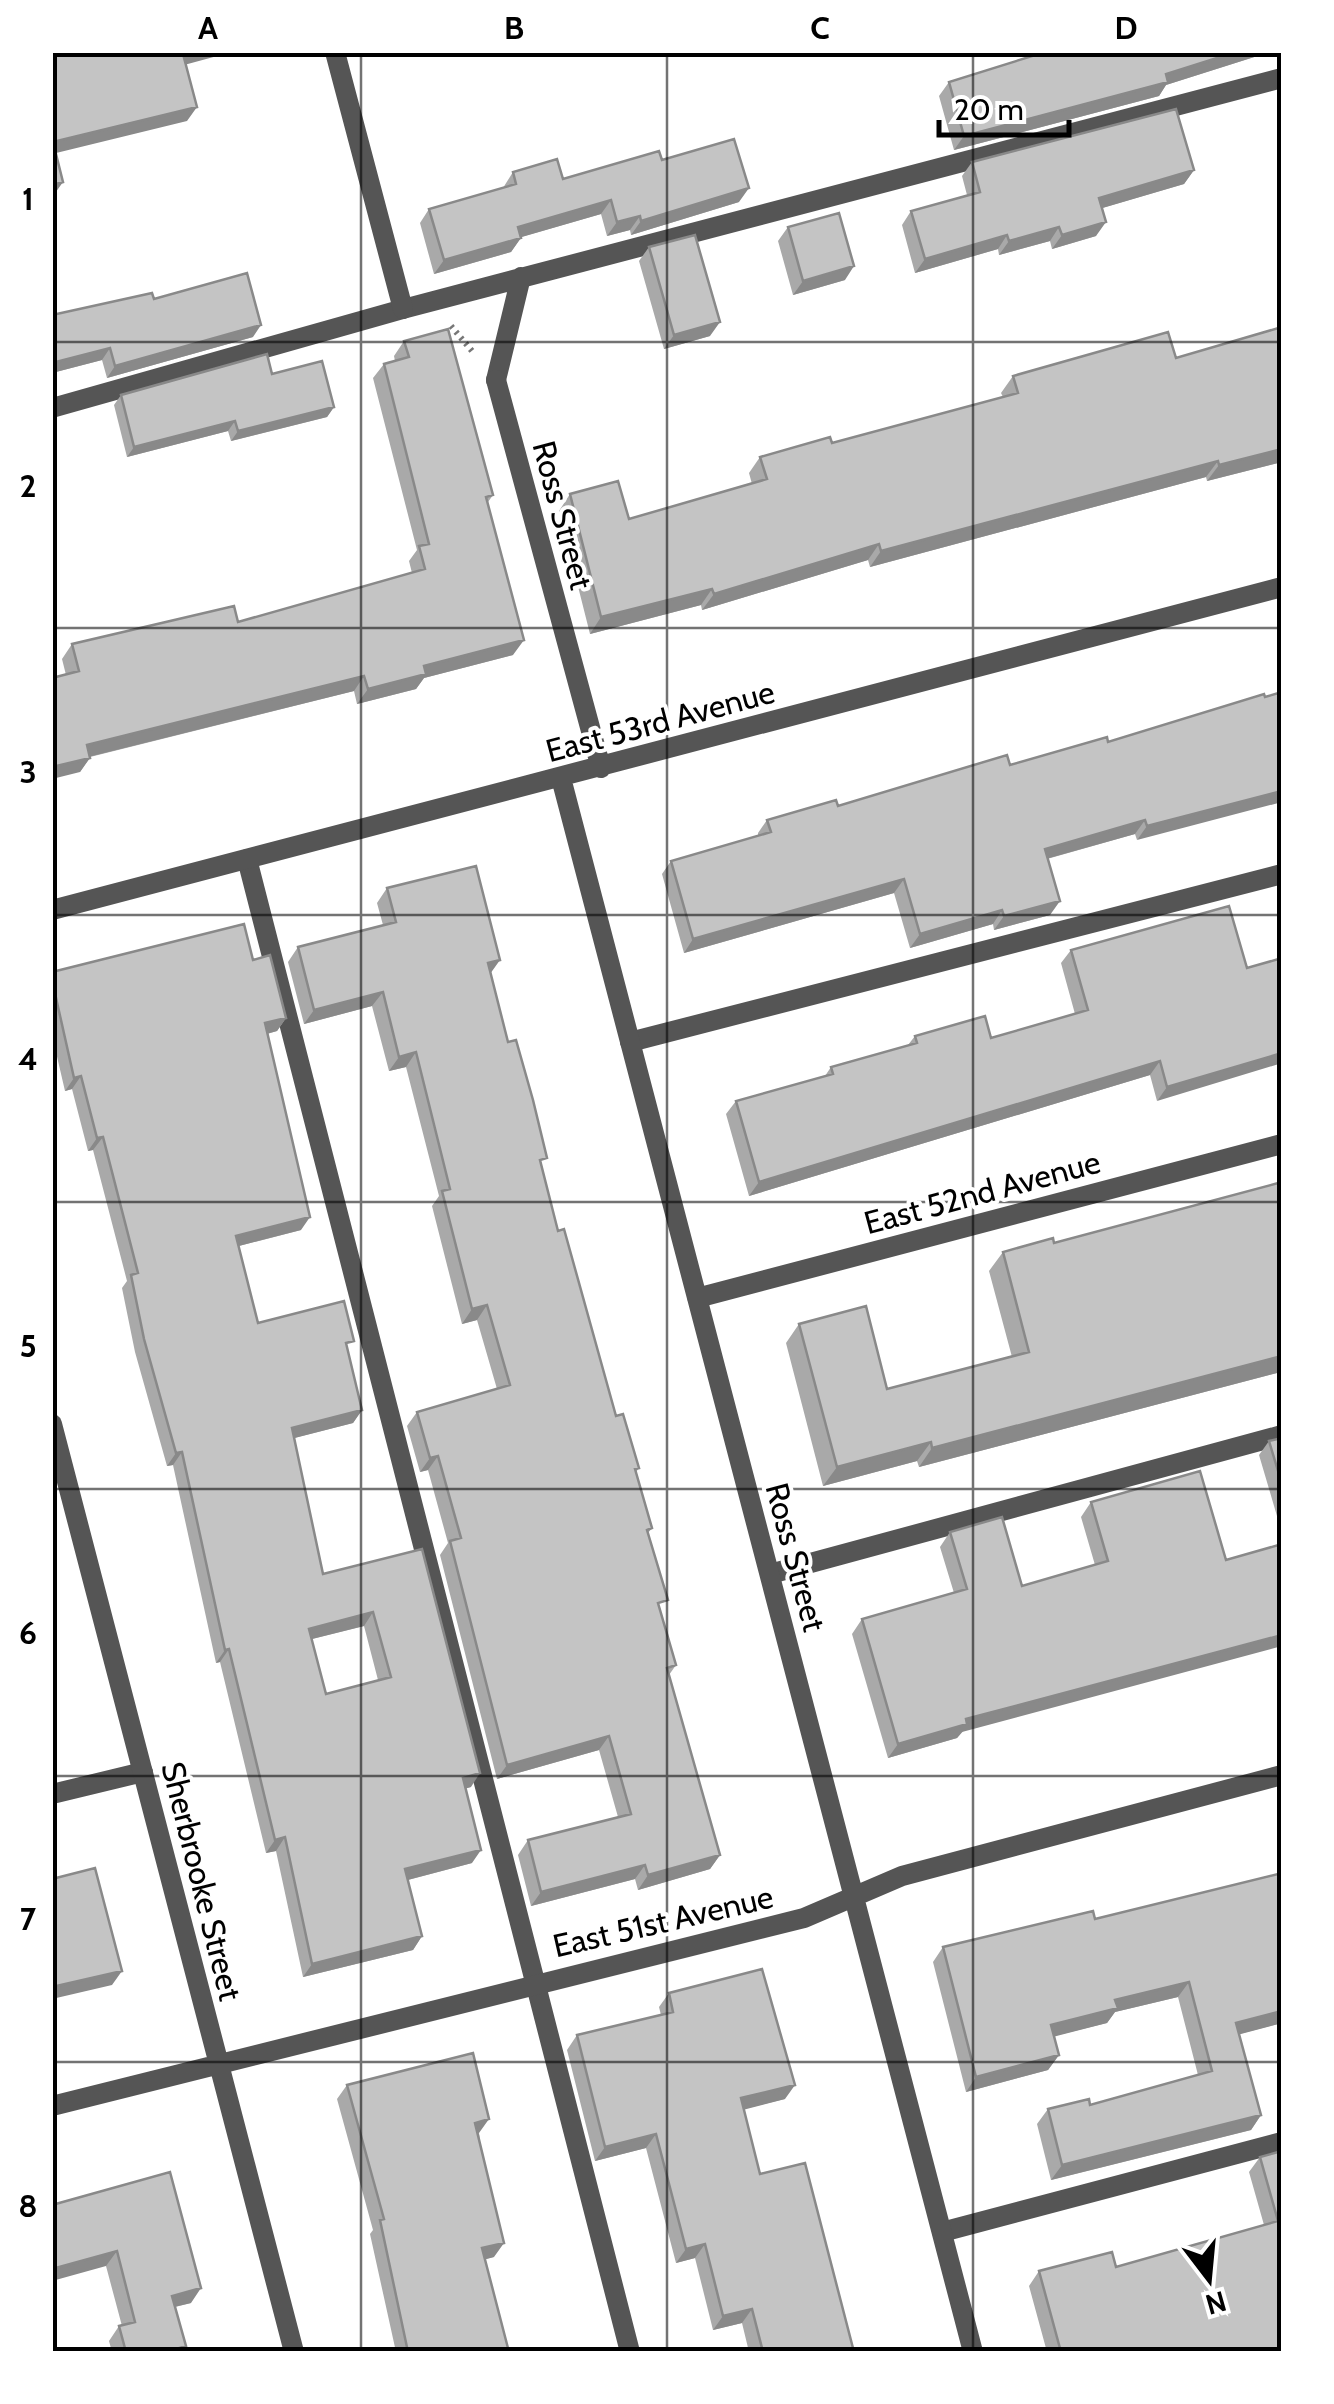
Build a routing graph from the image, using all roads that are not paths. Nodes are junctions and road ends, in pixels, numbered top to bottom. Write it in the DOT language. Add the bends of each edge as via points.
graph roads {
  1 [pos="335,52"];
  2 [pos="1282,78"];
  3 [pos="520,278"];
  4 [pos="403,309"];
  5 [pos="52,408"];
  6 [pos="1282,587"];
  7 [pos="601,768"];
  8 [pos="561,778"];
  9 [pos="247,858"];
  10 [pos="1282,874"];
  11 [pos="52,910"];
  12 [pos="630,1042"];
  13 [pos="1282,1144"];
  14 [pos="697,1298"];
  15 [pos="52,1424"];
  16 [pos="1282,1436"];
  17 [pos="770,1574"];
  18 [pos="142,1772"];
  19 [pos="1282,1776"];
  20 [pos="52,1794"];
  21 [pos="854,1898"];
  22 [pos="535,1982"];
  23 [pos="218,2064"];
  24 [pos="52,2106"];
  25 [pos="1282,2142"];
  26 [pos="942,2232"];
  27 [pos="291,2351"];
  28 [pos="630,2352"];
  29 [pos="973,2352"];
  1 -- 4 [label="street"];
  2 -- 3 [label="street"];
  3 -- 4 [label="street"];
  3 -- 7 [label="street, Ross Street" via="496,380"];
  4 -- 5 [label="street"];
  6 -- 7 [label="street, East 53rd Avenue"];
  7 -- 8 [label="street, East 53rd Avenue"];
  8 -- 9 [label="street, East 53rd Avenue"];
  8 -- 12 [label="street, Ross Street"];
  9 -- 11 [label="street, East 53rd Avenue"];
  9 -- 22 [label="street"];
  10 -- 12 [label="street"];
  12 -- 14 [label="street, Ross Street"];
  13 -- 14 [label="street, East 52nd Avenue"];
  14 -- 17 [label="street, Ross Street"];
  15 -- 18 [label="street, Sherbrooke Street"];
  16 -- 17 [label="street"];
  17 -- 21 [label="street, Ross Street"];
  18 -- 20 [label="street"];
  18 -- 23 [label="street, Sherbrooke Street"];
  19 -- 21 [label="street, East 51st Avenue" via="902,1876"];
  21 -- 22 [label="street, East 51st Avenue" via="804,1918"];
  21 -- 26 [label="street, Ross Street"];
  22 -- 23 [label="street, East 51st Avenue"];
  22 -- 28 [label="street"];
  23 -- 24 [label="street, East 51st Avenue"];
  23 -- 27 [label="street, Sherbrooke Street"];
  25 -- 26 [label="street"];
  26 -- 29 [label="street, Ross Street"];
}
